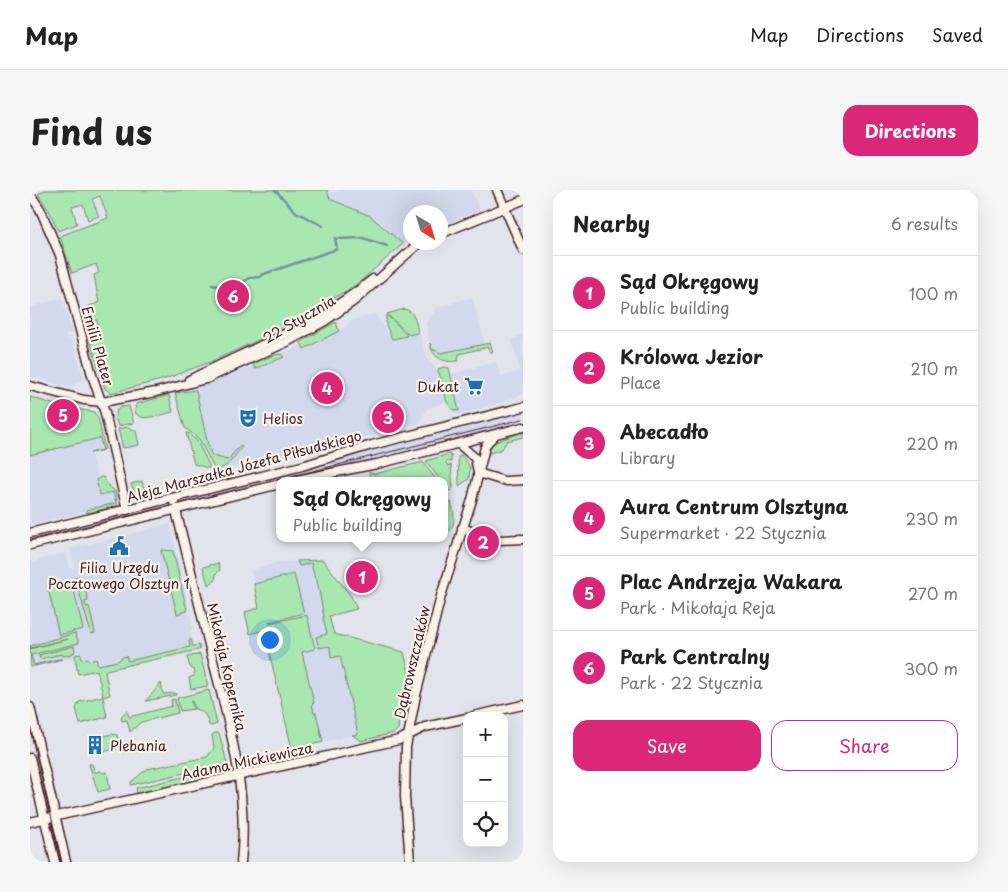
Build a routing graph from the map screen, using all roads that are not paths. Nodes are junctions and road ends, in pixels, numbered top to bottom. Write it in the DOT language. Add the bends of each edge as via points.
graph roads {
  1 [pos="497,190"];
  2 [pos="30,194"];
  3 [pos="523,200"];
  4 [pos="505,207"];
  5 [pos="448,231"];
  6 [pos="410,250"];
  7 [pos="523,250"];
  8 [pos="30,386"];
  9 [pos="102,402"];
  10 [pos="523,407"];
  11 [pos="523,427"];
  12 [pos="494,436"];
  13 [pos="459,444"];
  14 [pos="478,473"];
  15 [pos="308,477"];
  16 [pos="523,480"];
  17 [pos="276,485"];
  18 [pos="173,498"];
  19 [pos="175,509"];
  20 [pos="127,510"];
  21 [pos="462,528"];
  22 [pos="30,533"];
  23 [pos="523,539"];
  24 [pos="30,546"];
  25 [pos="523,705"];
  26 [pos="30,707"];
  27 [pos="491,712"];
  28 [pos="463,719"];
  29 [pos="409,734"];
  30 [pos="30,758"];
  31 [pos="240,775"];
  32 [pos="55,816"];
  33 [pos="44,819"];
  34 [pos="30,822"];
  35 [pos="55,862"];
  36 [pos="66,862"];
  37 [pos="241,862"];
  38 [pos="410,862"];
  1 -- 4 [label="street"];
  2 -- 9 [label="street, Emilii Plater" via="60,255"];
  3 -- 4 [label="street"];
  4 -- 5 [label="street"];
  4 -- 7 [label="street"];
  6 -- 9 [label="street, 22 Stycznia" via="350,296 300,328 178,385"];
  8 -- 9 [label="street, 22 Stycznia"];
  9 -- 20 [label="street, Emilii Plater"];
  10 -- 18 [label="street, Aleja Marszałka Józefa Piłsudskiego"];
  11 -- 12 [label="street, Aleja Marszałka Józefa Piłsudskiego"];
  12 -- 13 [label="street, Aleja Marszałka Józefa Piłsudskiego"];
  12 -- 14 [label="street, Dąbrowszczaków" via="485,448"];
  13 -- 14 [label="street" via="475,458"];
  13 -- 15 [label="street, Aleja Marszałka Józefa Piłsudskiego"];
  14 -- 16 [label="street" via="504,480"];
  14 -- 21 [label="street, Dąbrowszczaków"];
  17 -- 19 [label="street, Aleja Marszałka Józefa Piłsudskiego"];
  18 -- 19 [label="street, Mikołaja Kopernika"];
  18 -- 20 [label="street, Aleja Marszałka Józefa Piłsudskiego"];
  19 -- 24 [label="street, Aleja Marszałka Józefa Piłsudskiego"];
  19 -- 31 [label="street, Mikołaja Kopernika"];
  20 -- 22 [label="street, Aleja Marszałka Józefa Piłsudskiego"];
  21 -- 23 [label="street" via="499,540"];
  21 -- 29 [label="street, Dąbrowszczaków" via="441,596"];
  25 -- 27 [label="street"];
  26 -- 32 [label="street"];
  28 -- 29 [label="street, Adama Mickiewicza"];
  29 -- 31 [label="street, Adama Mickiewicza" via="399,740"];
  29 -- 38 [label="street, Dąbrowszczaków" via="404,772"];
  30 -- 33 [label="street"];
  31 -- 32 [label="street, Adama Mickiewicza"];
  31 -- 37 [label="street, Mikołaja Kopernika"];
  32 -- 33 [label="street, Adama Mickiewicza"];
  32 -- 36 [label="street"];
  33 -- 34 [label="street, Adama Mickiewicza"];
  33 -- 35 [label="street"];
}
